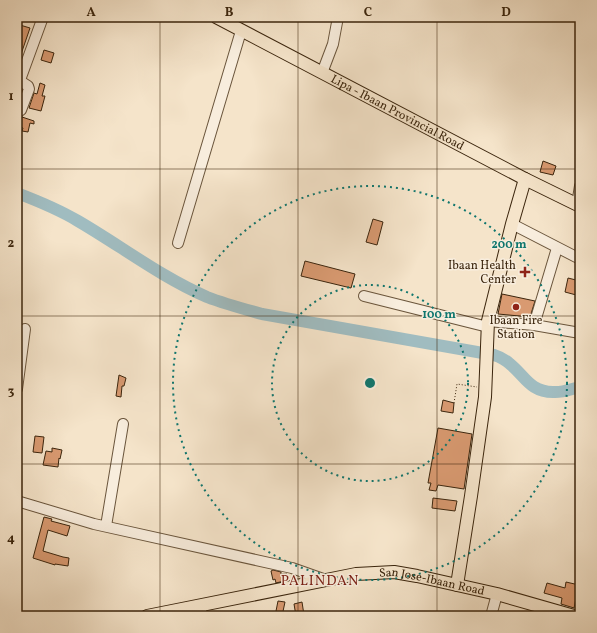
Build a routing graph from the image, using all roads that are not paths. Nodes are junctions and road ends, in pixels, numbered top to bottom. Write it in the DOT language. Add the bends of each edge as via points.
graph roads {
  1 [pos="43,17"];
  2 [pos="216,17"];
  3 [pos="338,17"];
  4 [pos="241,31"];
  5 [pos="322,73"];
  6 [pos="19,80"];
  7 [pos="17,113"];
  8 [pos="525,179"];
  9 [pos="580,186"];
  10 [pos="579,206"];
  11 [pos="512,224"];
  12 [pos="178,242"];
  13 [pos="557,248"];
  14 [pos="580,259"];
  15 [pos="364,296"];
  16 [pos="488,324"];
  17 [pos="534,325"];
  18 [pos="25,329"];
  19 [pos="580,333"];
  20 [pos="17,389"];
  21 [pos="123,424"];
  22 [pos="17,501"];
  23 [pos="106,526"];
  24 [pos="326,580"];
  25 [pos="457,584"];
  26 [pos="497,594"];
  27 [pos="201,611"];
  28 [pos="147,616"];
  29 [pos="491,616"];
  30 [pos="574,616"];
  1 -- 6 [label="street"];
  2 -- 4 [label="main road, Lipa - Ibaan Provincial Road"];
  3 -- 5 [label="street"];
  4 -- 5 [label="main road, Lipa - Ibaan Provincial Road"];
  4 -- 12 [label="street"];
  5 -- 8 [label="main road, Lipa - Ibaan Provincial Road"];
  6 -- 7 [label="street" via="29,88"];
  8 -- 10 [label="main road, Lipa - Ibaan Provincial Road"];
  8 -- 11 [label="main road"];
  9 -- 10 [label="street"];
  11 -- 13 [label="street"];
  11 -- 16 [label="main road"];
  13 -- 14 [label="street"];
  13 -- 17 [label="street"];
  15 -- 16 [label="street"];
  16 -- 17 [label="street"];
  16 -- 25 [label="main road" via="485,389"];
  17 -- 19 [label="street"];
  18 -- 20 [label="street"];
  21 -- 23 [label="street"];
  22 -- 23 [label="street"];
  23 -- 24 [label="street" via="292,568"];
  24 -- 25 [label="main road, San Jose-Ibaan Road" via="356,574 394,572"];
  24 -- 27 [label="main road, San Jose-Ibaan Road"];
  25 -- 26 [label="main road, San Jose-Ibaan Road"];
  26 -- 29 [label="street"];
  26 -- 30 [label="main road, San Jose-Ibaan Road"];
  27 -- 28 [label="main road, San Jose-Ibaan Road"];
}
